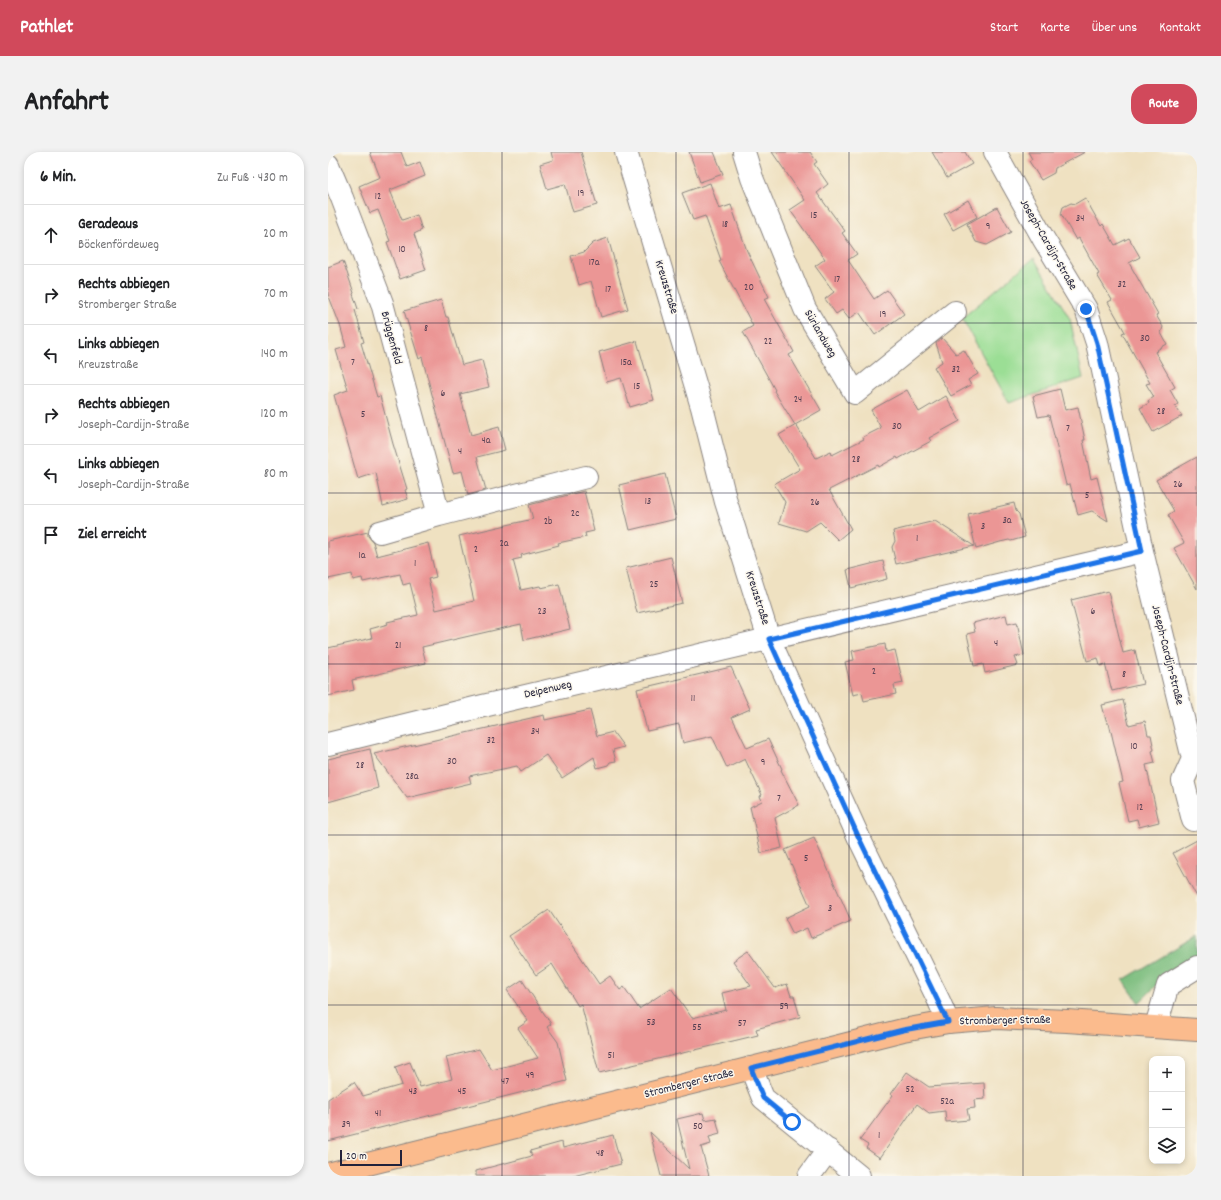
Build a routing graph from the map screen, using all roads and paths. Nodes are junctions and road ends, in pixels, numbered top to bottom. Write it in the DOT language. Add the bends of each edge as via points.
graph roads {
  1 [pos="626,152"];
  2 [pos="744,152"];
  3 [pos="995,152"];
  4 [pos="328,165"];
  5 [pos="955,312"];
  6 [pos="586,477"];
  7 [pos="439,515"];
  8 [pos="380,532"];
  9 [pos="1142,551"];
  10 [pos="769,639"];
  11 [pos="328,744"];
  12 [pos="1195,761"];
  13 [pos="1197,818"];
  14 [pos="1197,967"];
  15 [pos="948,1022"];
  16 [pos="1156,1026"];
  17 [pos="1197,1030"];
  18 [pos="751,1068"];
  19 [pos="828,1150"];
  20 [pos="328,1174"];
  21 [pos="809,1176"];
  22 [pos="859,1176"];
  1 -- 10 [label="street, Kreuzstraße" via="702,407 726,502"];
  2 -- 5 [label="street, Sürlandweg" via="805,309 855,393"];
  3 -- 9 [label="street, Joseph-Cardijn-Straße" via="1086,309 1097,343"];
  4 -- 7 [label="street, Brüggenfeld" via="382,303"];
  6 -- 7 [label="street"];
  7 -- 8 [label="street"];
  9 -- 10 [label="street"];
  9 -- 12 [label="street, Joseph-Cardijn-Straße"];
  10 -- 11 [label="street, Deipenweg"];
  10 -- 15 [label="street, Kreuzstraße" via="859,838"];
  12 -- 13 [label="street, Joseph-Cardijn-Straße" via="1183,781 1193,820"];
  14 -- 16 [label="street" via="1168,985"];
  15 -- 16 [label="main road, Stromberger Straße" via="996,1018"];
  15 -- 18 [label="main road, Stromberger Straße" via="903,1030"];
  16 -- 17 [label="main road, Stromberger Straße"];
  18 -- 19 [label="street" via="763,1098"];
  18 -- 20 [label="main road, Stromberger Straße"];
  19 -- 21 [label="street"];
  19 -- 22 [label="street"];
}
